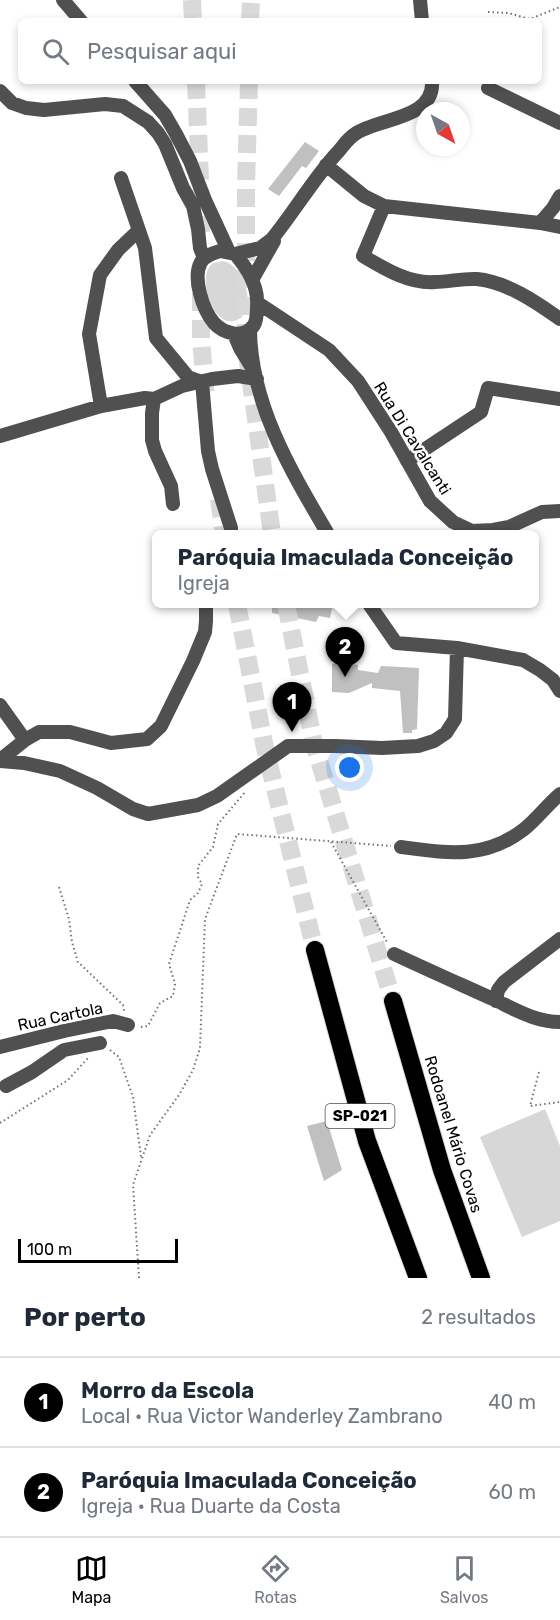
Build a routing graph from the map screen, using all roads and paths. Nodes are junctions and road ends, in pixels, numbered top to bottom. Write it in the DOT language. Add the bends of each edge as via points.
graph roads {
  1 [pos="63,0"];
  2 [pos="420,0"];
  3 [pos="560,7"];
  4 [pos="488,12"];
  5 [pos="78,18"];
  6 [pos="422,18"];
  7 [pos="526,18"];
  8 [pos="532,18"];
  9 [pos="138,84"];
  10 [pos="432,84"];
  11 [pos="488,88"];
  12 [pos="0,91"];
  13 [pos="560,123"];
  14 [pos="326,165"];
  15 [pos="121,178"];
  16 [pos="560,196"];
  17 [pos="384,206"];
  18 [pos="540,223"];
  19 [pos="560,227"];
  20 [pos="281,228"];
  21 [pos="139,230"];
  22 [pos="232,253"];
  23 [pos="204,258"];
  24 [pos="252,280"];
  25 [pos="258,303"];
  26 [pos="560,319"];
  27 [pos="250,330"];
  28 [pos="234,334"];
  29 [pos="255,374"];
  30 [pos="202,382"];
  31 [pos="154,399"];
  32 [pos="560,399"];
  33 [pos="101,406"];
  34 [pos="0,436"];
  35 [pos="407,461"];
  36 [pos="173,504"];
  37 [pos="560,511"];
  38 [pos="231,530"];
  39 [pos="326,530"];
  40 [pos="470,530"];
  41 [pos="479,530"];
  42 [pos="206,608"];
  43 [pos="372,608"];
  44 [pos="457,648"];
  45 [pos="560,691"];
  46 [pos="0,705"];
  47 [pos="25,740"];
  48 [pos="0,761"];
  49 [pos="246,792"];
  50 [pos="560,794"];
  51 [pos="331,842"];
  52 [pos="401,847"];
  53 [pos="59,887"];
  54 [pos="560,939"];
  55 [pos="315,950"];
  56 [pos="394,954"];
  57 [pos="393,1001"];
  58 [pos="496,1001"];
  59 [pos="560,1022"];
  60 [pos="128,1025"];
  61 [pos="100,1043"];
  62 [pos="0,1047"];
  63 [pos="539,1072"];
  64 [pos="6,1086"];
  65 [pos="560,1102"];
  66 [pos="0,1123"];
  67 [pos="142,1160"];
  68 [pos="140,1278"];
  69 [pos="418,1278"];
  70 [pos="481,1278"];
  1 -- 5 [label="street"];
  2 -- 6 [label="street"];
  3 -- 8 [label="path"];
  4 -- 7 [label="path"];
  9 -- 22 [label="street" via="176,134"];
  10 -- 14 [label="street" via="428,99 418,109 359,131"];
  11 -- 13 [label="street"];
  12 -- 23 [label="street" via="12,103 26,108 123,106 148,122 165,144 193,206"];
  14 -- 17 [label="street" via="364,196"];
  14 -- 20 [label="street"];
  15 -- 21 [label="street"];
  16 -- 18 [label="street"];
  17 -- 18 [label="street"];
  17 -- 26 [label="street" via="363,256 391,273 413,279 433,283 477,279 493,283 520,294"];
  18 -- 19 [label="street"];
  20 -- 22 [label="street" via="260,248"];
  20 -- 24 [label="street"];
  21 -- 30 [label="street" via="145,248 156,338 188,377"];
  21 -- 33 [label="street" via="100,275 89,334"];
  22 -- 23 [label="street" via="213,253"];
  22 -- 24 [label="street" via="244,264"];
  23 -- 28 [label="street" via="197,272 203,305 214,323"];
  24 -- 25 [label="street"];
  25 -- 27 [label="street" via="255,324"];
  25 -- 35 [label="street, Rua Di Cavalcanti" via="329,350 357,381"];
  27 -- 28 [label="street"];
  27 -- 29 [label="street"];
  28 -- 29 [label="street"];
  29 -- 30 [label="street"];
  29 -- 39 [label="street" via="276,441"];
  30 -- 31 [label="street"];
  30 -- 38 [label="street" via="208,451"];
  31 -- 33 [label="street"];
  31 -- 36 [label="street" via="152,440 173,491"];
  32 -- 35 [label="street" via="488,388 481,412"];
  33 -- 34 [label="street"];
  35 -- 40 [label="street, Rua Di Cavalcanti" via="430,501 453,522"];
  37 -- 41 [label="street, Rua Di Cavalcanti" via="542,512 509,526"];
  42 -- 47 [label="street" via="205,632 194,661 161,726 147,739 111,743 70,732 39,732"];
  43 -- 44 [label="street" via="396,643"];
  44 -- 45 [label="street" via="522,660 553,680"];
  44 -- 48 [label="street" via="455,719 446,733 434,741 382,748 288,746 198,805 148,814 60,771"];
  46 -- 47 [label="street"];
  47 -- 48 [label="street"];
  49 -- 60 [label="path" via="218,824 213,847 198,866 202,884 190,900 170,964 175,984 173,996 160,1003 148,1026"];
  50 -- 52 [label="street" via="524,829 490,848 445,853"];
  51 -- 52 [label="path"];
  51 -- 56 [label="path"];
  51 -- 67 [label="path" via="237,834 205,919 200,1048 179,1095 150,1135"];
  53 -- 60 [label="path" via="78,962 123,1005"];
  54 -- 58 [label="street" via="504,982"];
  55 -- 69 [label="highway, SP-021" via="367,1141"];
  56 -- 58 [label="street"];
  57 -- 70 [label="highway, Rodoanel Mário Covas" via="442,1170"];
  58 -- 59 [label="street" via="532,1018"];
  60 -- 62 [label="street, Rua Cartola" via="113,1021"];
  61 -- 64 [label="street" via="64,1050"];
  61 -- 66 [label="path" via="68,1080"];
  61 -- 67 [label="path" via="119,1057 133,1097"];
  63 -- 65 [label="path" via="530,1106"];
  67 -- 68 [label="path" via="133,1185"];
}
